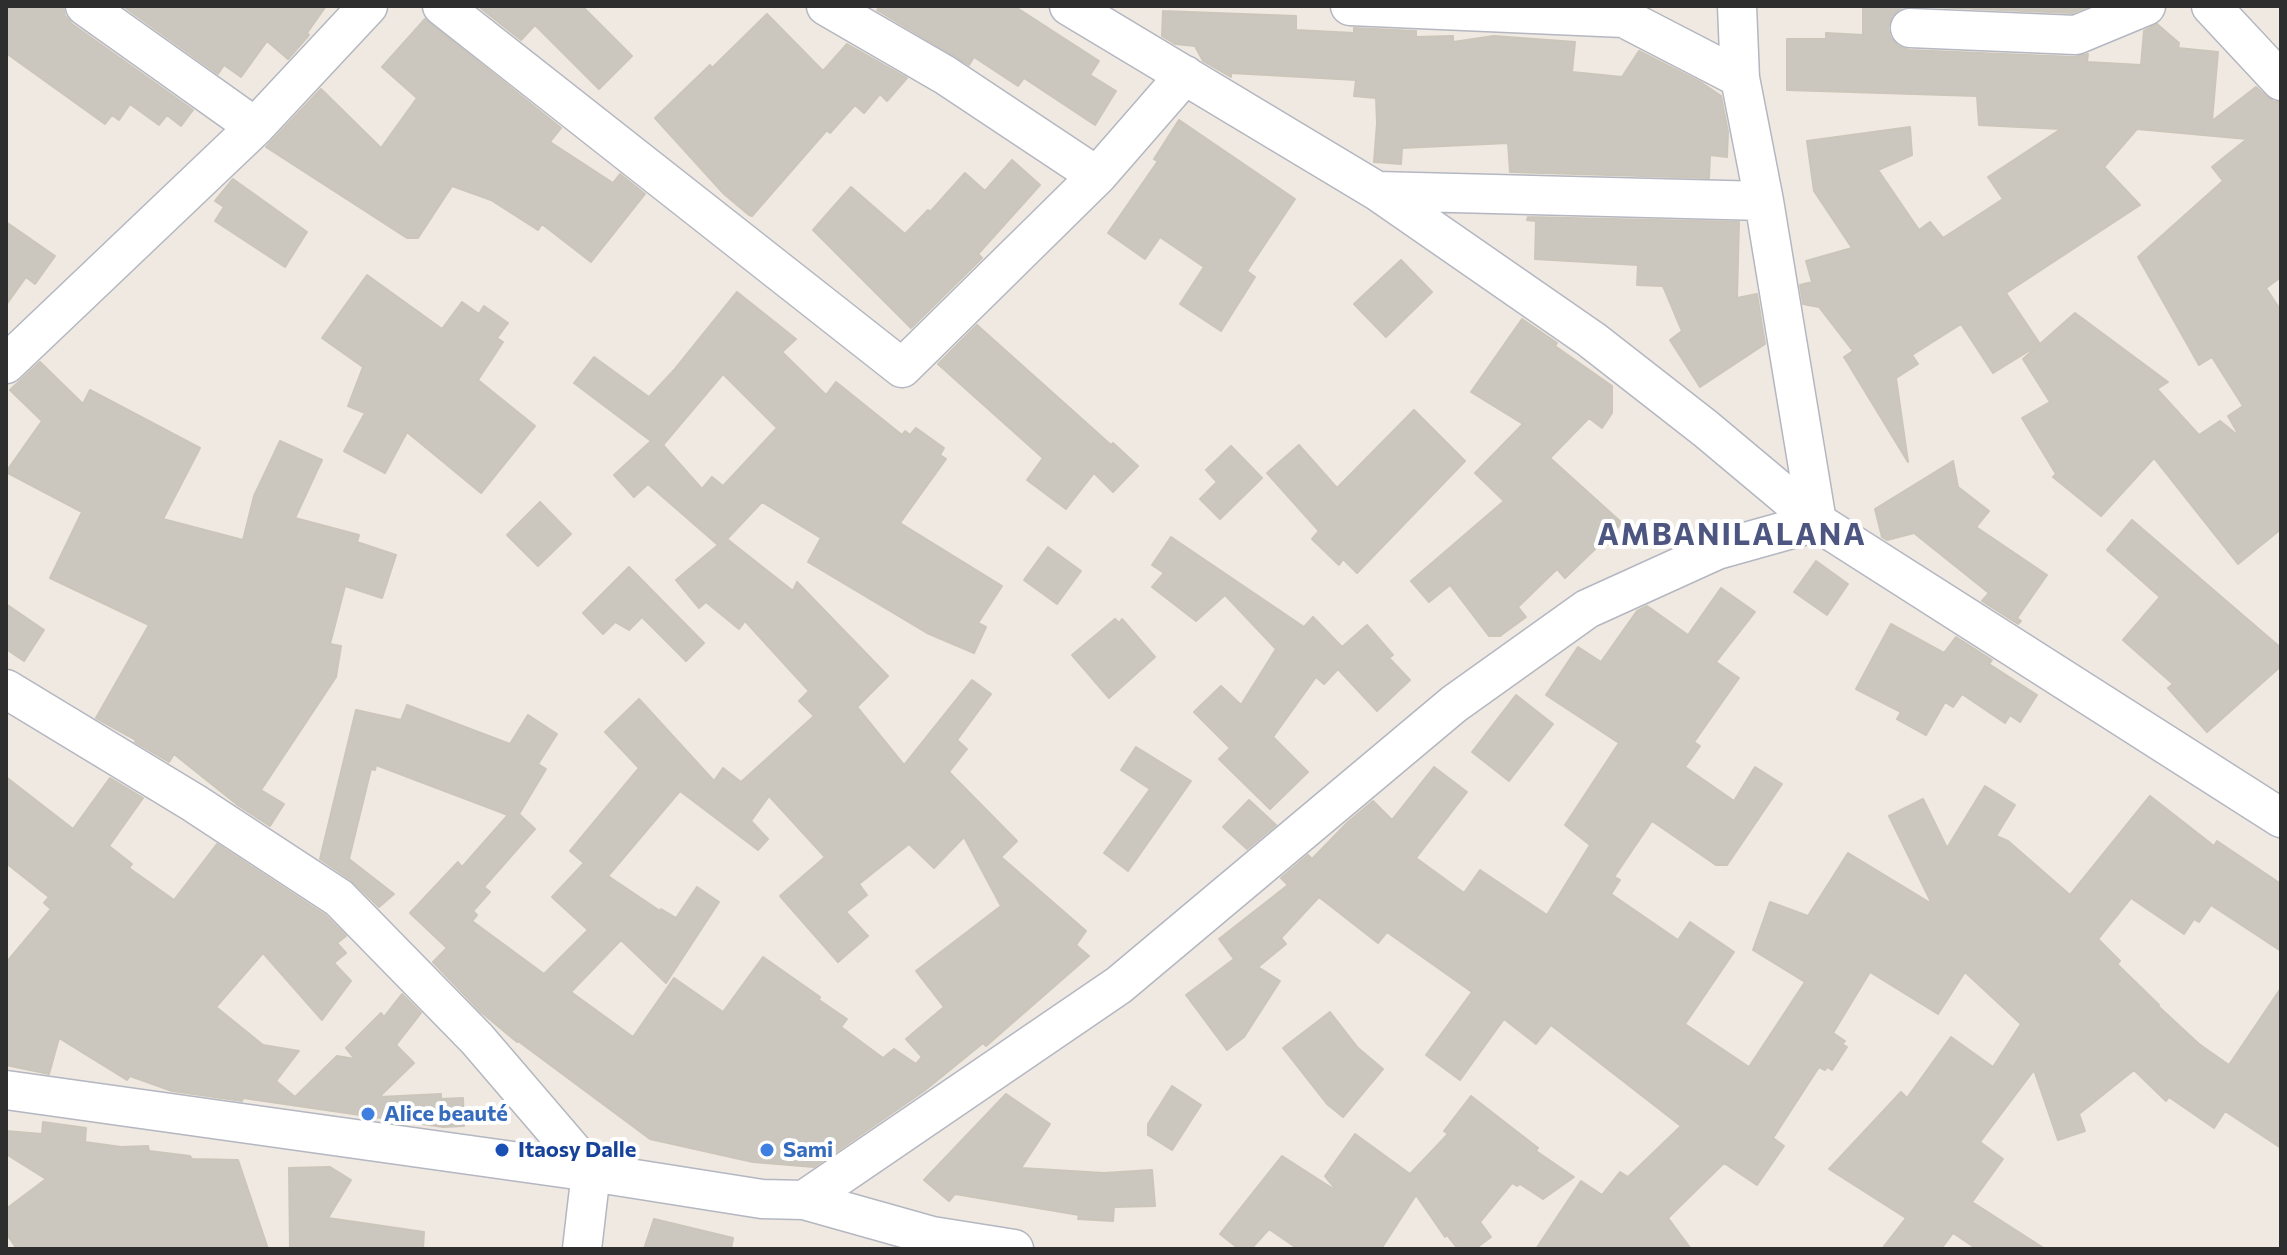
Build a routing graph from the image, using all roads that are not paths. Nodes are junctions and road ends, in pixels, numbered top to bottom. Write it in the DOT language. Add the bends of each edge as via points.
graph roads {
  1 [pos="85,6"];
  2 [pos="368,6"];
  3 [pos="442,6"];
  4 [pos="826,6"];
  5 [pos="1069,6"];
  6 [pos="1350,6"];
  7 [pos="1737,6"];
  8 [pos="2146,6"];
  9 [pos="2211,6"];
  10 [pos="1910,28"];
  11 [pos="1185,75"];
  12 [pos="1740,78"];
  13 [pos="2281,81"];
  14 [pos="255,127"];
  15 [pos="1097,176"];
  16 [pos="1377,191"];
  17 [pos="1764,201"];
  18 [pos="6,364"];
  19 [pos="1817,522"];
  20 [pos="6,689"];
  21 [pos="2281,818"];
  22 [pos="6,1090"];
  23 [pos="591,1172"];
  24 [pos="804,1200"];
  25 [pos="582,1249"];
  26 [pos="1014,1249"];
  1 -- 14 [label="street"];
  2 -- 14 [label="street"];
  3 -- 15 [label="street" via="902,368"];
  4 -- 15 [label="street" via="945,75"];
  5 -- 11 [label="street"];
  6 -- 12 [label="street" via="1624,18"];
  7 -- 12 [label="street"];
  8 -- 10 [label="street" via="2076,35"];
  9 -- 13 [label="street"];
  11 -- 15 [label="street"];
  11 -- 16 [label="street"];
  12 -- 17 [label="street"];
  14 -- 18 [label="street"];
  16 -- 17 [label="street"];
  16 -- 19 [label="street" via="1592,340"];
  17 -- 19 [label="street"];
  19 -- 21 [label="street"];
  19 -- 24 [label="street" via="1717,550 1587,609 1454,704 1119,985"];
  20 -- 23 [label="street" via="339,898 477,1039"];
  22 -- 23 [label="street"];
  23 -- 24 [label="street" via="762,1199"];
  23 -- 25 [label="street"];
  24 -- 26 [label="street" via="932,1236"];
}
